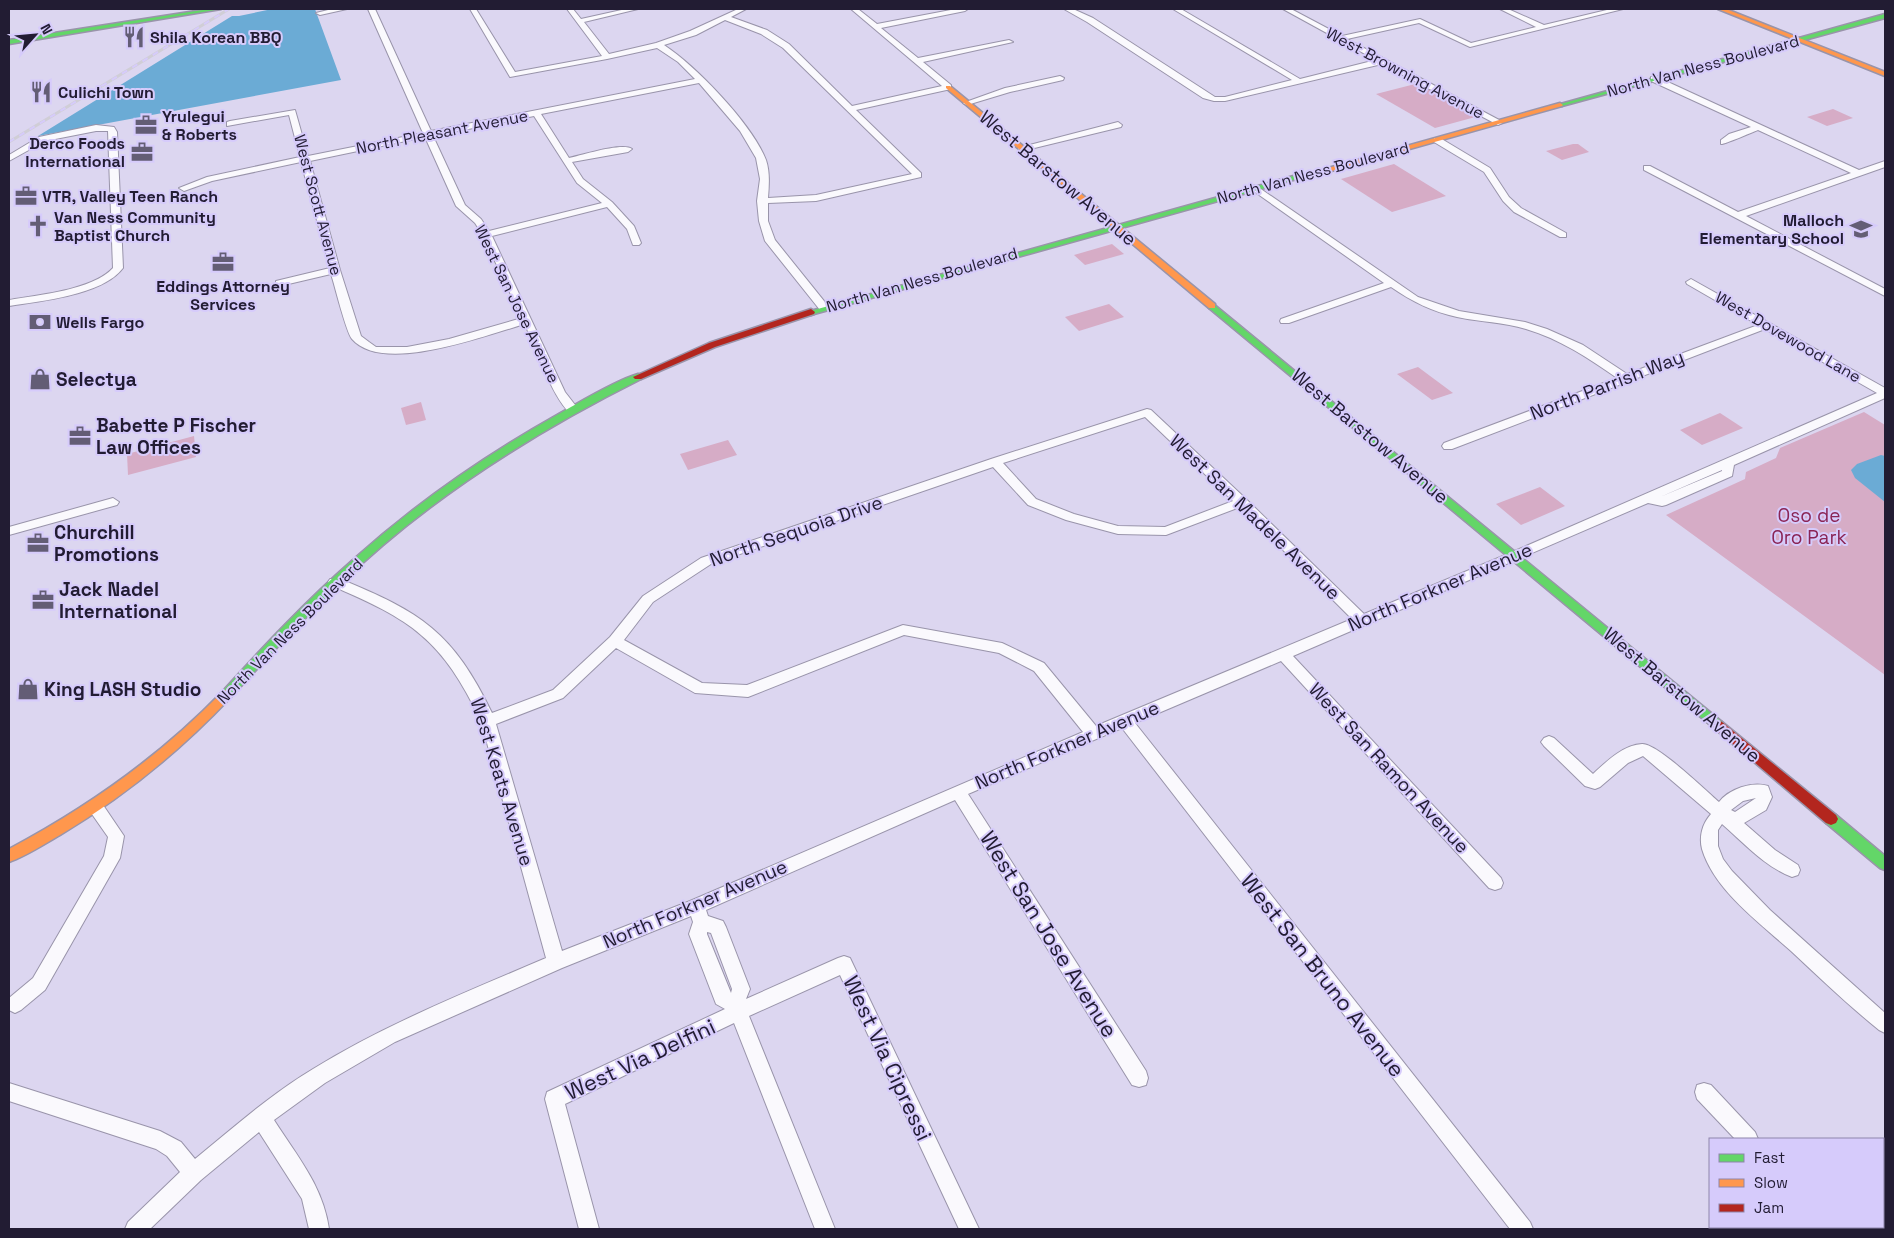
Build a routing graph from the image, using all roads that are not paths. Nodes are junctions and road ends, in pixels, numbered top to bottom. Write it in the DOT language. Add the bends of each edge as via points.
graph roads {
  1 [pos="189,9"];
  2 [pos="194,9"];
  3 [pos="218,9"];
  4 [pos="342,9"];
  5 [pos="371,9"];
  6 [pos="473,9"];
  7 [pos="570,9"];
  8 [pos="635,9"];
  9 [pos="743,9"];
  10 [pos="854,9"];
  11 [pos="965,9"];
  12 [pos="1068,9"];
  13 [pos="1176,9"];
  14 [pos="1286,9"];
  15 [pos="1503,9"];
  16 [pos="1614,9"];
  17 [pos="1721,9"];
  18 [pos="320,13"];
  19 [pos="1885,16"];
  20 [pos="723,17"];
  21 [pos="580,22"];
  22 [pos="114,25"];
  23 [pos="875,27"];
  24 [pos="1542,27"];
  25 [pos="9,37"];
  26 [pos="1342,38"];
  27 [pos="1799,39"];
  28 [pos="9,42"];
  29 [pos="1009,42"];
  30 [pos="658,45"];
  31 [pos="607,57"];
  32 [pos="917,61"];
  33 [pos="1383,61"];
  34 [pos="1885,74"];
  35 [pos="1060,78"];
  36 [pos="1654,79"];
  37 [pos="700,80"];
  38 [pos="1298,81"];
  39 [pos="948,87"];
  40 [pos="966,103"];
  41 [pos="850,109"];
  42 [pos="536,113"];
  43 [pos="1498,123"];
  44 [pos="230,124"];
  45 [pos="1118,125"];
  46 [pos="1758,127"];
  47 [pos="428,135"];
  48 [pos="1437,140"];
  49 [pos="1724,142"];
  50 [pos="1022,148"];
  51 [pos="628,150"];
  52 [pos="9,158"];
  53 [pos="305,159"];
  54 [pos="567,161"];
  55 [pos="1885,164"];
  56 [pos="1647,168"];
  57 [pos="1858,173"];
  58 [pos="184,188"];
  59 [pos="1255,188"];
  60 [pos="762,201"];
  61 [pos="609,204"];
  62 [pos="1737,216"];
  63 [pos="1116,226"];
  64 [pos="487,234"];
  65 [pos="1562,235"];
  66 [pos="636,243"];
  67 [pos="335,270"];
  68 [pos="1691,282"];
  69 [pos="280,283"];
  70 [pos="1391,284"];
  71 [pos="1885,293"];
  72 [pos="9,303"];
  73 [pos="824,308"];
  74 [pos="528,320"];
  75 [pos="1285,321"];
  76 [pos="1766,325"];
  77 [pos="1625,378"];
  78 [pos="1885,393"];
  79 [pos="574,410"];
  80 [pos="1147,413"];
  81 [pos="1448,446"];
  82 [pos="995,462"];
  83 [pos="113,502"];
  84 [pos="1242,502"];
  85 [pos="9,531"];
  86 [pos="1515,556"];
  87 [pos="335,582"];
  88 [pos="1362,620"];
  89 [pos="615,641"];
  90 [pos="1282,653"];
  91 [pos="1124,720"];
  92 [pos="488,721"];
  93 [pos="1093,734"];
  94 [pos="1549,742"];
  95 [pos="1783,779"];
  96 [pos="958,791"];
  97 [pos="95,807"];
  98 [pos="1722,814"];
  99 [pos="9,856"];
  100 [pos="1885,864"];
  101 [pos="1792,870"];
  102 [pos="1495,883"];
  103 [pos="699,914"];
  104 [pos="730,959"];
  105 [pos="556,962"];
  106 [pos="710,968"];
  107 [pos="15,1004"];
  108 [pos="736,1008"];
  109 [pos="1885,1024"];
  110 [pos="1139,1078"];
  111 [pos="9,1092"];
  112 [pos="1704,1092"];
  113 [pos="261,1118"];
  114 [pos="1747,1138"];
  115 [pos="194,1172"];
  116 [pos="135,1229"];
  117 [pos="319,1229"];
  118 [pos="588,1229"];
  119 [pos="825,1229"];
  120 [pos="969,1229"];
  121 [pos="1523,1229"];
  1 -- 25 [label="street"];
  2 -- 22 [label="street"];
  3 -- 22 [label="street"];
  4 -- 18 [label="street"];
  5 -- 47 [label="street, West San Jose Avenue"];
  6 -- 31 [label="street" via="513,75"];
  7 -- 21 [label="street"];
  8 -- 21 [label="street"];
  9 -- 20 [label="street"];
  10 -- 23 [label="street, West Barstow Avenue"];
  11 -- 23 [label="street"];
  12 -- 38 [label="street" via="1214,100"];
  13 -- 38 [label="street"];
  14 -- 26 [label="street, West Browning Avenue"];
  15 -- 24 [label="street"];
  16 -- 24 [label="street"];
  17 -- 27 [label="street"];
  19 -- 27 [label="street, North Van Ness Boulevard"];
  20 -- 30 [label="street" via="693,33"];
  20 -- 41 [label="street" via="775,38"];
  21 -- 31 [label="street"];
  22 -- 28 [label="street"];
  23 -- 32 [label="street, West Barstow Avenue"];
  24 -- 26 [label="street" via="1470,46 1420,21"];
  26 -- 33 [label="street, West Browning Avenue"];
  27 -- 34 [label="street"];
  27 -- 36 [label="street, North Van Ness Boulevard"];
  29 -- 32 [label="street"];
  30 -- 31 [label="street"];
  30 -- 37 [label="street"];
  32 -- 39 [label="street, West Barstow Avenue"];
  33 -- 38 [label="street"];
  33 -- 43 [label="street, West Browning Avenue"];
  35 -- 40 [label="street"];
  36 -- 43 [label="street, North Van Ness Boulevard"];
  36 -- 46 [label="street"];
  37 -- 42 [label="street, North Pleasant Avenue"];
  37 -- 60 [label="street" via="751,138 760,153 765,182"];
  39 -- 40 [label="street, West Barstow Avenue"];
  39 -- 41 [label="street"];
  40 -- 50 [label="street, West Barstow Avenue"];
  41 -- 60 [label="street" via="918,175 816,198"];
  42 -- 47 [label="street, North Pleasant Avenue"];
  42 -- 54 [label="street"];
  43 -- 48 [label="street, North Van Ness Boulevard"];
  44 -- 53 [label="street, West Scott Avenue" via="292,112"];
  45 -- 50 [label="street"];
  46 -- 49 [label="street"];
  46 -- 57 [label="street"];
  47 -- 53 [label="street, North Pleasant Avenue"];
  47 -- 64 [label="street, West San Jose Avenue" via="462,206"];
  48 -- 59 [label="street, North Van Ness Boulevard"];
  48 -- 65 [label="street" via="1487,170 1507,201 1522,214"];
  50 -- 63 [label="street, West Barstow Avenue"];
  51 -- 54 [label="street"];
  52 -- 72 [label="street" via="42,139 107,128 113,132 117,271 92,285"];
  53 -- 58 [label="street, North Pleasant Avenue" via="210,179"];
  53 -- 67 [label="street, West Scott Avenue"];
  54 -- 61 [label="street" via="580,181"];
  55 -- 57 [label="street"];
  56 -- 62 [label="street"];
  57 -- 62 [label="street"];
  59 -- 63 [label="street, North Van Ness Boulevard"];
  59 -- 70 [label="street"];
  60 -- 73 [label="street" via="762,220 770,241"];
  61 -- 64 [label="street"];
  61 -- 66 [label="street" via="631,228"];
  62 -- 71 [label="street"];
  63 -- 73 [label="street, North Van Ness Boulevard"];
  63 -- 86 [label="street, West Barstow Avenue"];
  64 -- 74 [label="street, West San Jose Avenue"];
  67 -- 69 [label="street"];
  67 -- 74 [label="street, West Scott Avenue" via="356,336 375,350 419,348"];
  68 -- 76 [label="street, West Dovewood Lane"];
  70 -- 75 [label="street"];
  70 -- 77 [label="street" via="1414,299 1442,310 1525,325 1556,336 1579,347"];
  73 -- 79 [label="street, North Van Ness Boulevard" via="694,352"];
  74 -- 79 [label="street, West San Jose Avenue" via="560,393"];
  76 -- 77 [label="street, North Parrish Way"];
  76 -- 78 [label="street, West Dovewood Lane"];
  77 -- 81 [label="street, North Parrish Way"];
  78 -- 86 [label="street, North Forkner Avenue"];
  79 -- 87 [label="street, North Van Ness Boulevard" via="488,462 412,516"];
  80 -- 82 [label="street, North Sequoia Drive"];
  80 -- 84 [label="street, West San Madele Avenue"];
  82 -- 84 [label="street" via="1032,502 1118,530 1166,531"];
  82 -- 89 [label="street, North Sequoia Drive" via="706,561 648,599"];
  83 -- 85 [label="street"];
  84 -- 88 [label="street, West San Madele Avenue"];
  86 -- 88 [label="street, North Forkner Avenue"];
  86 -- 95 [label="street, West Barstow Avenue"];
  87 -- 92 [label="street, West Keats Avenue" via="382,601 410,616 433,634 468,680"];
  87 -- 97 [label="street, North Van Ness Boulevard" via="279,636 179,743 138,778"];
  88 -- 90 [label="street, North Forkner Avenue"];
  89 -- 92 [label="street, North Sequoia Drive" via="558,694"];
  89 -- 93 [label="street" via="700,689 748,691 902,630 1002,648 1039,667"];
  90 -- 91 [label="street, North Forkner Avenue"];
  90 -- 102 [label="street, West San Ramon Avenue"];
  91 -- 93 [label="street, North Forkner Avenue"];
  91 -- 121 [label="street, West San Bruno Avenue"];
  92 -- 105 [label="street, West Keats Avenue"];
  93 -- 96 [label="street, North Forkner Avenue"];
  94 -- 98 [label="street" via="1590,781 1595,782 1615,764 1645,750"];
  95 -- 98 [label="street" via="1762,791 1764,797 1760,805 1746,814 1735,819"];
  95 -- 100 [label="street, West Barstow Avenue"];
  96 -- 103 [label="street, North Forkner Avenue"];
  96 -- 110 [label="street, West San Jose Avenue"];
  97 -- 99 [label="street, North Van Ness Boulevard"];
  97 -- 107 [label="street" via="116,836 112,858 39,984"];
  98 -- 101 [label="street" via="1769,855"];
  98 -- 109 [label="street" via="1709,830 1711,850 1720,868 1742,895"];
  103 -- 104 [label="street" via="717,927"];
  103 -- 105 [label="street, North Forkner Avenue"];
  103 -- 106 [label="street" via="698,934"];
  104 -- 106 [label="street"];
  104 -- 108 [label="street" via="741,989"];
  105 -- 113 [label="street, North Forkner Avenue" via="389,1036 318,1076"];
  106 -- 108 [label="street" via="722,998"];
  108 -- 118 [label="street, West Via Delfini" via="554,1100"];
  108 -- 119 [label="street"];
  108 -- 120 [label="street, West Via Cipressi" via="844,964"];
  111 -- 115 [label="street" via="153,1138 174,1149"];
  112 -- 114 [label="street"];
  113 -- 115 [label="street, North Forkner Avenue"];
  113 -- 117 [label="street" via="310,1193 316,1206"];
  115 -- 116 [label="street, North Forkner Avenue"];
}
